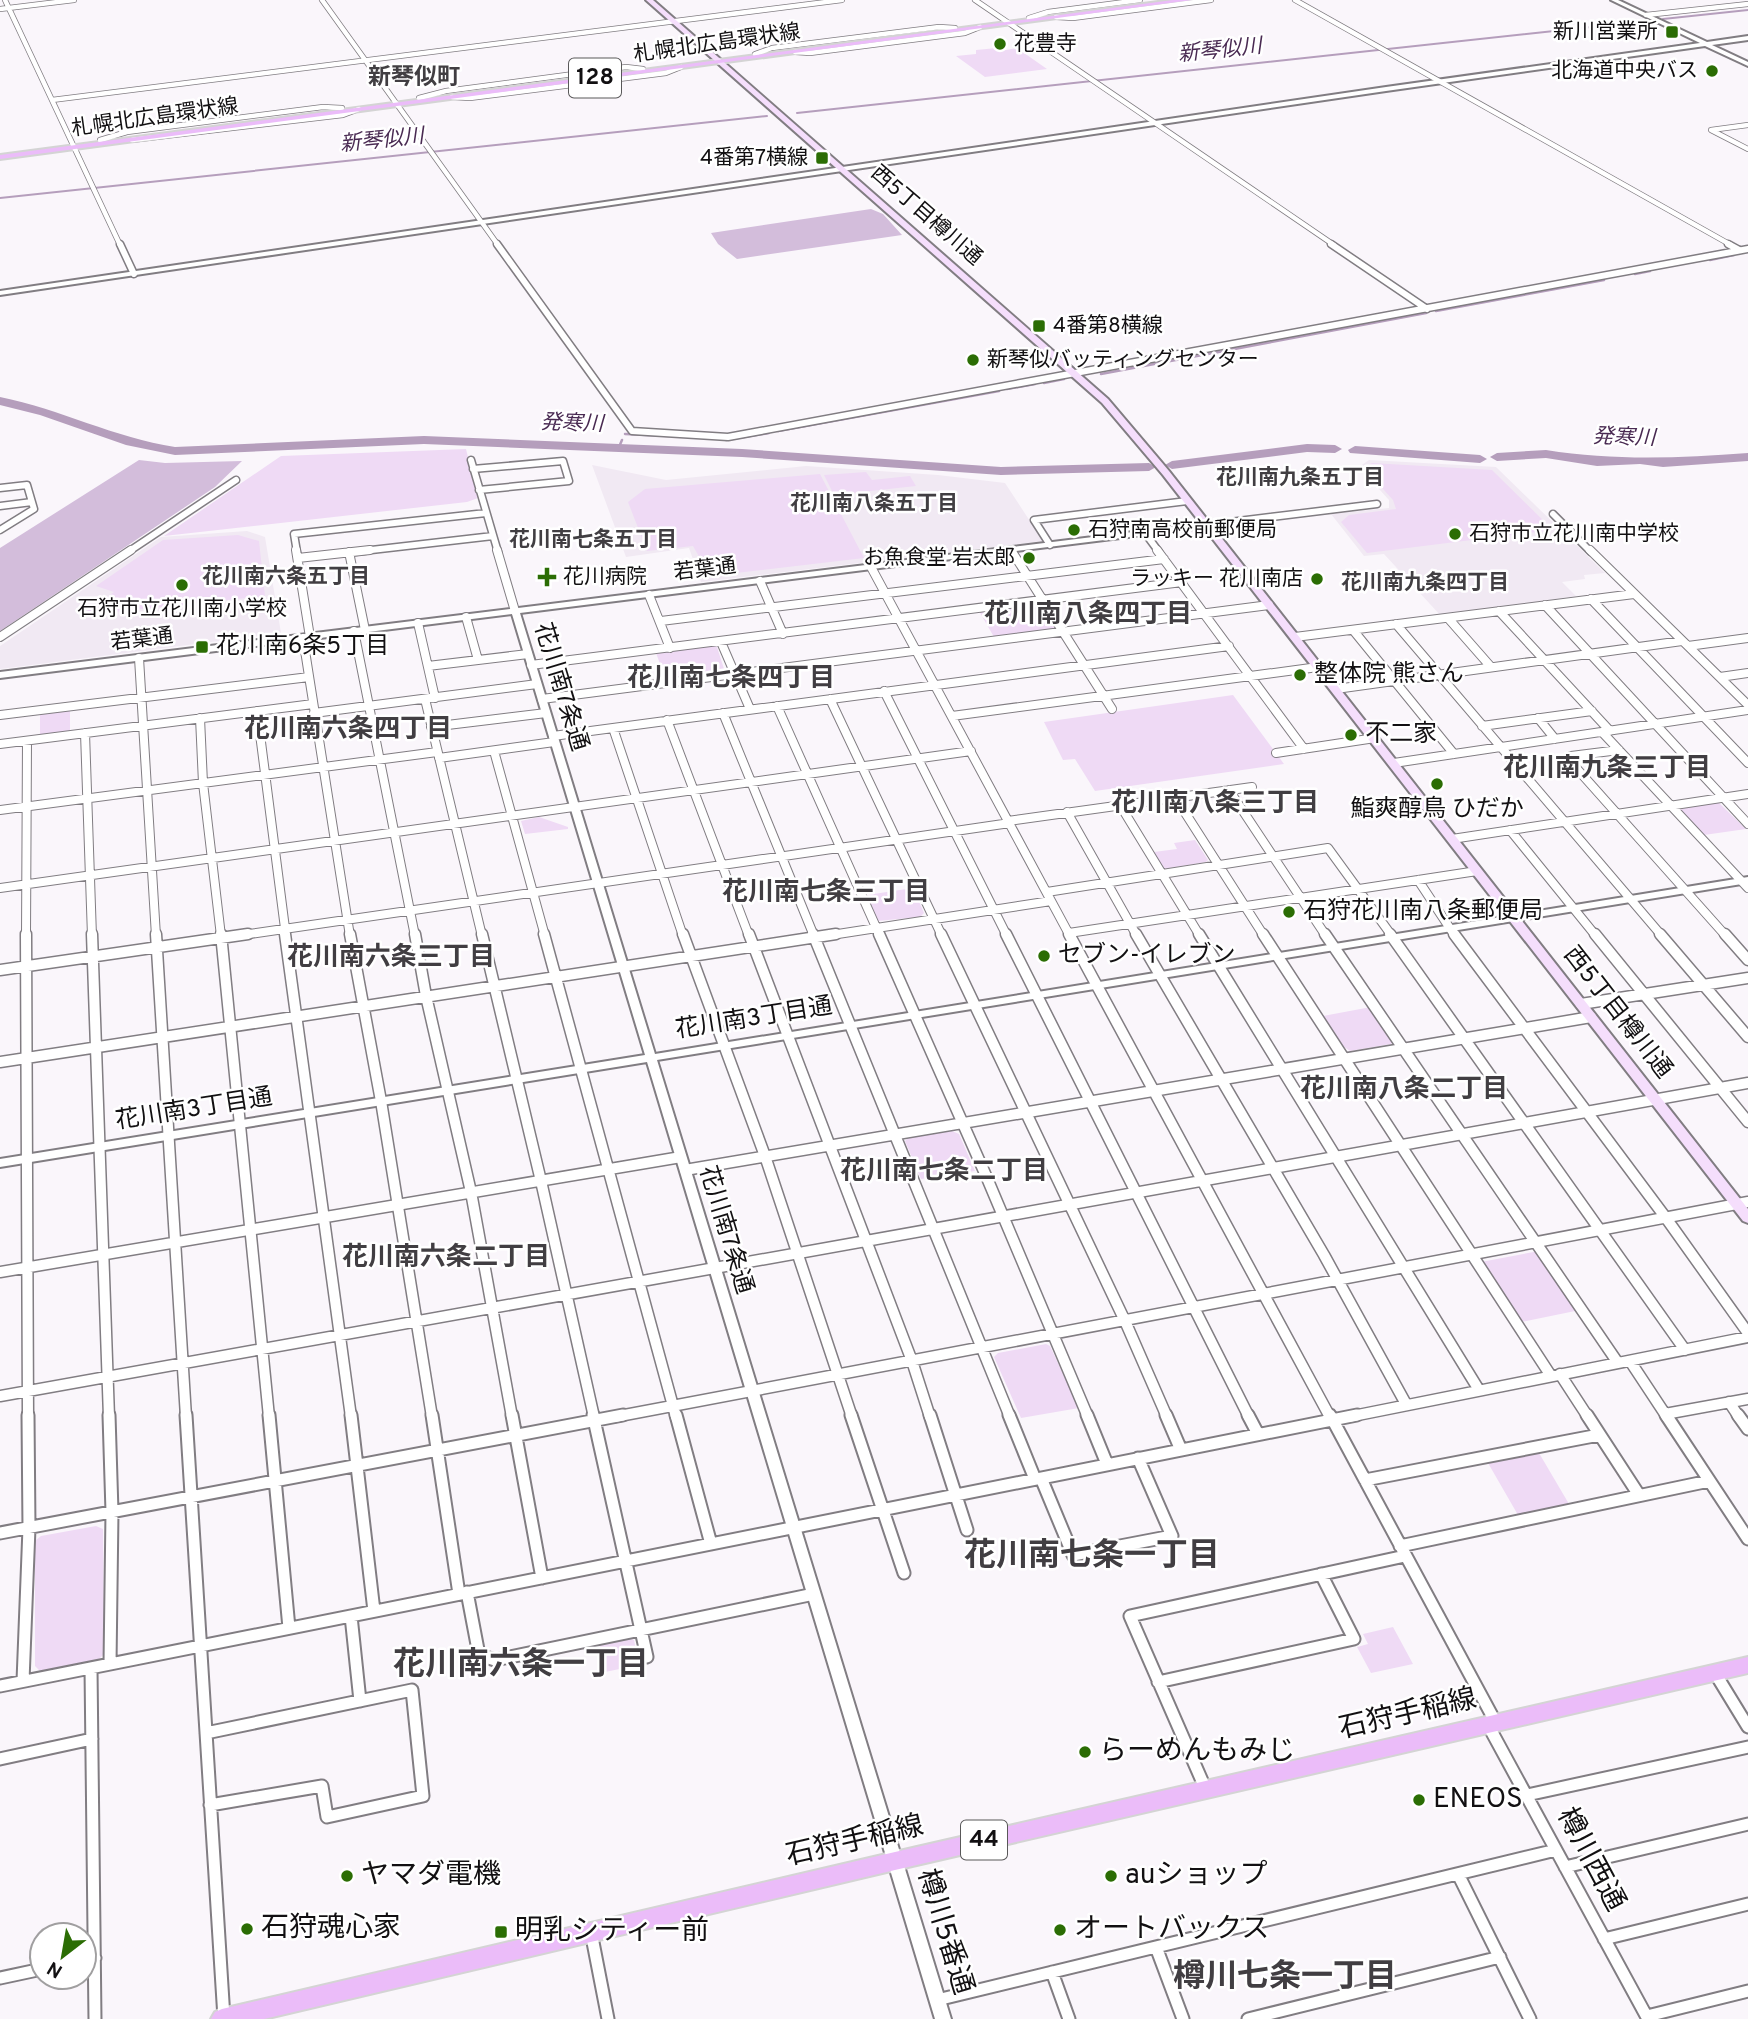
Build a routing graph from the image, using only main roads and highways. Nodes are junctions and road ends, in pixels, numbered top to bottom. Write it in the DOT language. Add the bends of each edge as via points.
graph roads {
  1 [pos="649,0"];
  2 [pos="656,0"];
  3 [pos="1166,0"];
  4 [pos="1189,0"];
  5 [pos="677,21"];
  6 [pos="1007,22"];
  7 [pos="723,60"];
  8 [pos="396,103"];
  9 [pos="74,145"];
  10 [pos="0,155"];
  11 [pos="1743,1203"];
  12 [pos="1748,1218"];
  13 [pos="1748,1665"];
  14 [pos="223,2019"];
  1 -- 5 [label="main road, 西5丁目樽川通"];
  2 -- 5 [label="main road, 西5丁目樽川通"];
  3 -- 6 [label="main road, 札幌北広島環状線 / 128"];
  4 -- 6 [label="main road, 札幌北広島環状線 / 128"];
  5 -- 7 [label="main road, 西5丁目樽川通"];
  6 -- 7 [label="main road, 札幌北広島環状線 / 128"];
  6 -- 7 [label="main road, 札幌北広島環状線 / 128"];
  7 -- 8 [label="main road, 札幌北広島環状線 / 128"];
  7 -- 8 [label="main road, 札幌北広島環状線 / 128"];
  7 -- 11 [label="main road, 西5丁目樽川通" via="1081,373 1166,473 1655,1099"];
  8 -- 9 [label="main road, 札幌北広島環状線 / 128"];
  8 -- 9 [label="main road, 札幌北広島環状線 / 128"];
  9 -- 10 [label="main road, 札幌北広島環状線 / 128"];
  11 -- 12 [label="main road, 西5丁目樽川通"];
  13 -- 14 [label="main road, 石狩手稲線 / 44"];
}
